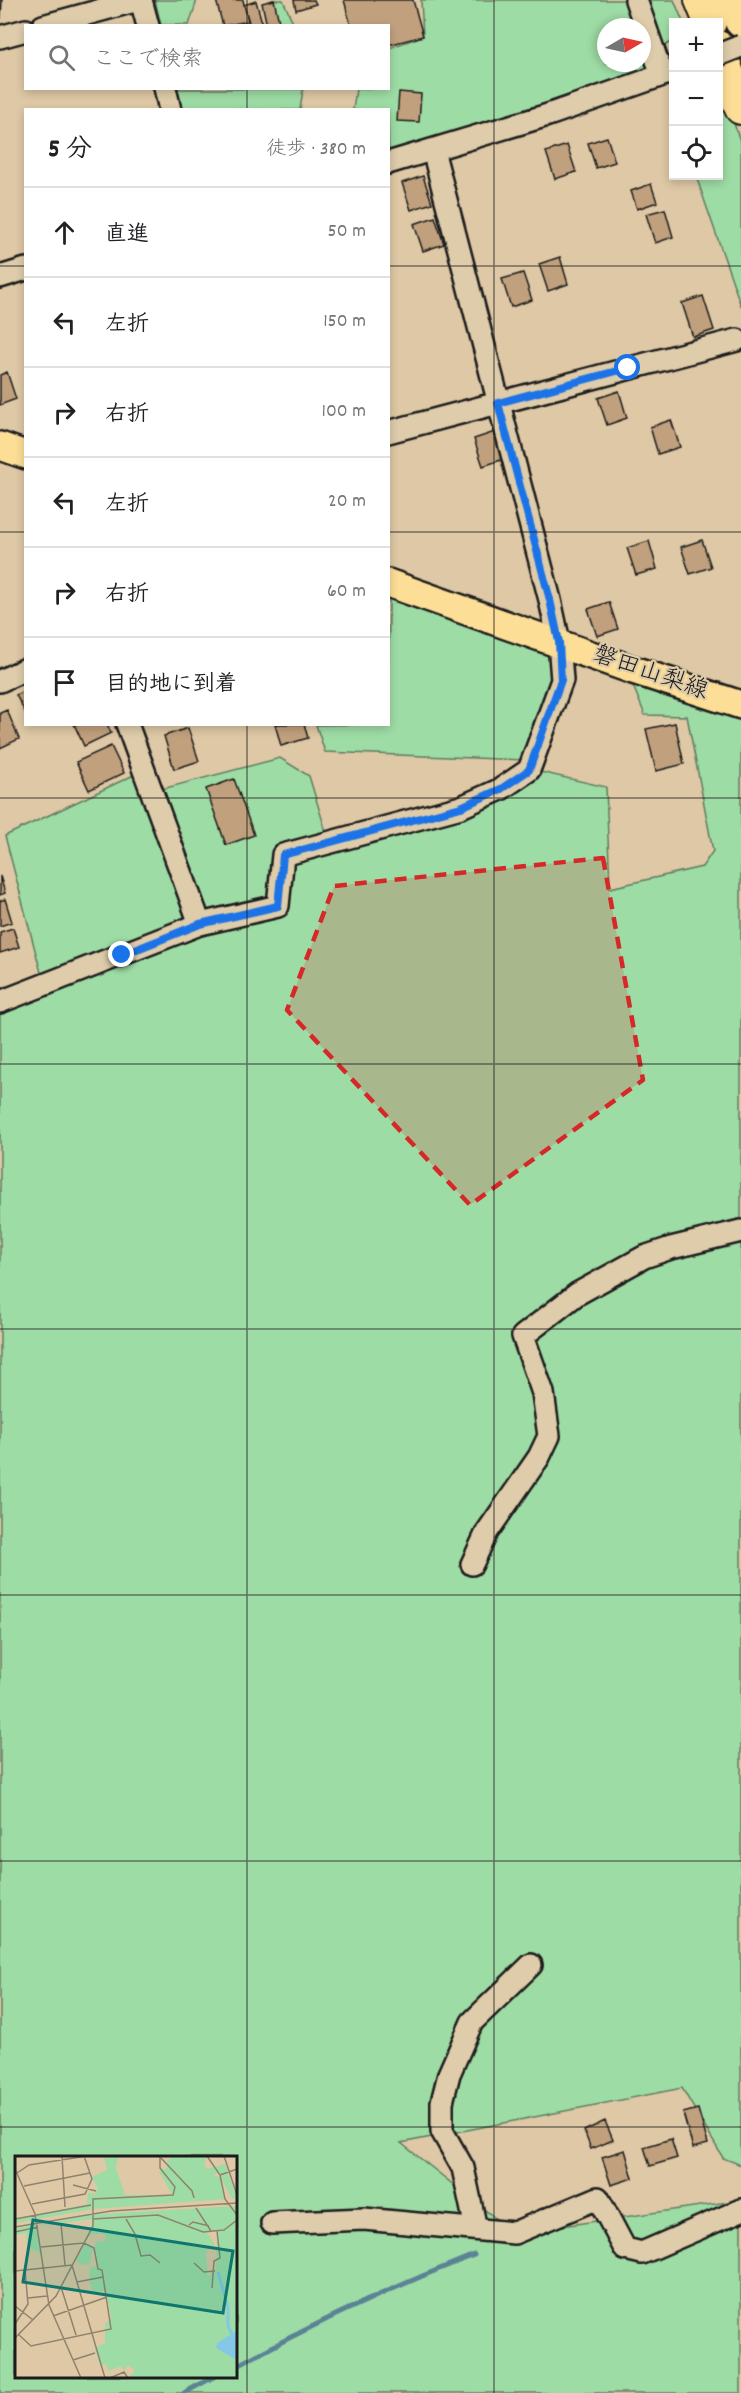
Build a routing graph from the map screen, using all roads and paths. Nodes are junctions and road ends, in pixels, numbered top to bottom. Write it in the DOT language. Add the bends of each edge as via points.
graph roads {
  1 [pos="140,0"];
  2 [pos="636,0"];
  3 [pos="701,0"];
  4 [pos="734,0"];
  5 [pos="708,18"];
  6 [pos="741,21"];
  7 [pos="50,24"];
  8 [pos="147,24"];
  9 [pos="24,31"];
  10 [pos="0,37"];
  11 [pos="741,46"];
  12 [pos="723,53"];
  13 [pos="723,60"];
  14 [pos="668,73"];
  15 [pos="165,90"];
  16 [pos="170,108"];
  17 [pos="741,108"];
  18 [pos="433,150"];
  19 [pos="390,162"];
  20 [pos="24,270"];
  21 [pos="0,277"];
  22 [pos="737,340"];
  23 [pos="498,403"];
  24 [pos="390,431"];
  25 [pos="390,584"];
  26 [pos="559,642"];
  27 [pos="24,670"];
  28 [pos="0,681"];
  29 [pos="741,705"];
  30 [pos="128,726"];
  31 [pos="200,924"];
  32 [pos="0,1002"];
  33 [pos="741,1231"];
  34 [pos="472,1564"];
  35 [pos="531,1965"];
  36 [pos="741,2210"];
  37 [pos="272,2223"];
  38 [pos="476,2229"];
  1 -- 7 [label="street"];
  1 -- 8 [label="street"];
  2 -- 14 [label="street"];
  3 -- 5 [label="highway"];
  4 -- 6 [label="highway"];
  9 -- 10 [label="street"];
  11 -- 12 [label="street, bridge"];
  13 -- 17 [label="highway"];
  14 -- 18 [label="street"];
  15 -- 16 [label="street"];
  18 -- 19 [label="street"];
  18 -- 23 [label="street"];
  20 -- 21 [label="street"];
  22 -- 23 [label="street"];
  23 -- 24 [label="street"];
  23 -- 26 [label="street"];
  25 -- 26 [label="main road, 磐田山梨線"];
  26 -- 29 [label="main road, 磐田山梨線"];
  26 -- 31 [label="street" via="561,680 529,770 501,789 461,807 283,855 278,906"];
  27 -- 28 [label="street"];
  30 -- 31 [label="street"];
  31 -- 32 [label="street"];
  33 -- 34 [label="street" via="644,1257 577,1294 523,1336 543,1394 549,1436 487,1532"];
  35 -- 38 [label="street" via="472,2022 448,2074 442,2102 442,2131 463,2168"];
  36 -- 38 [label="street" via="642,2253 625,2249 598,2198 514,2233"];
  37 -- 38 [label="street" via="364,2219"];
}
